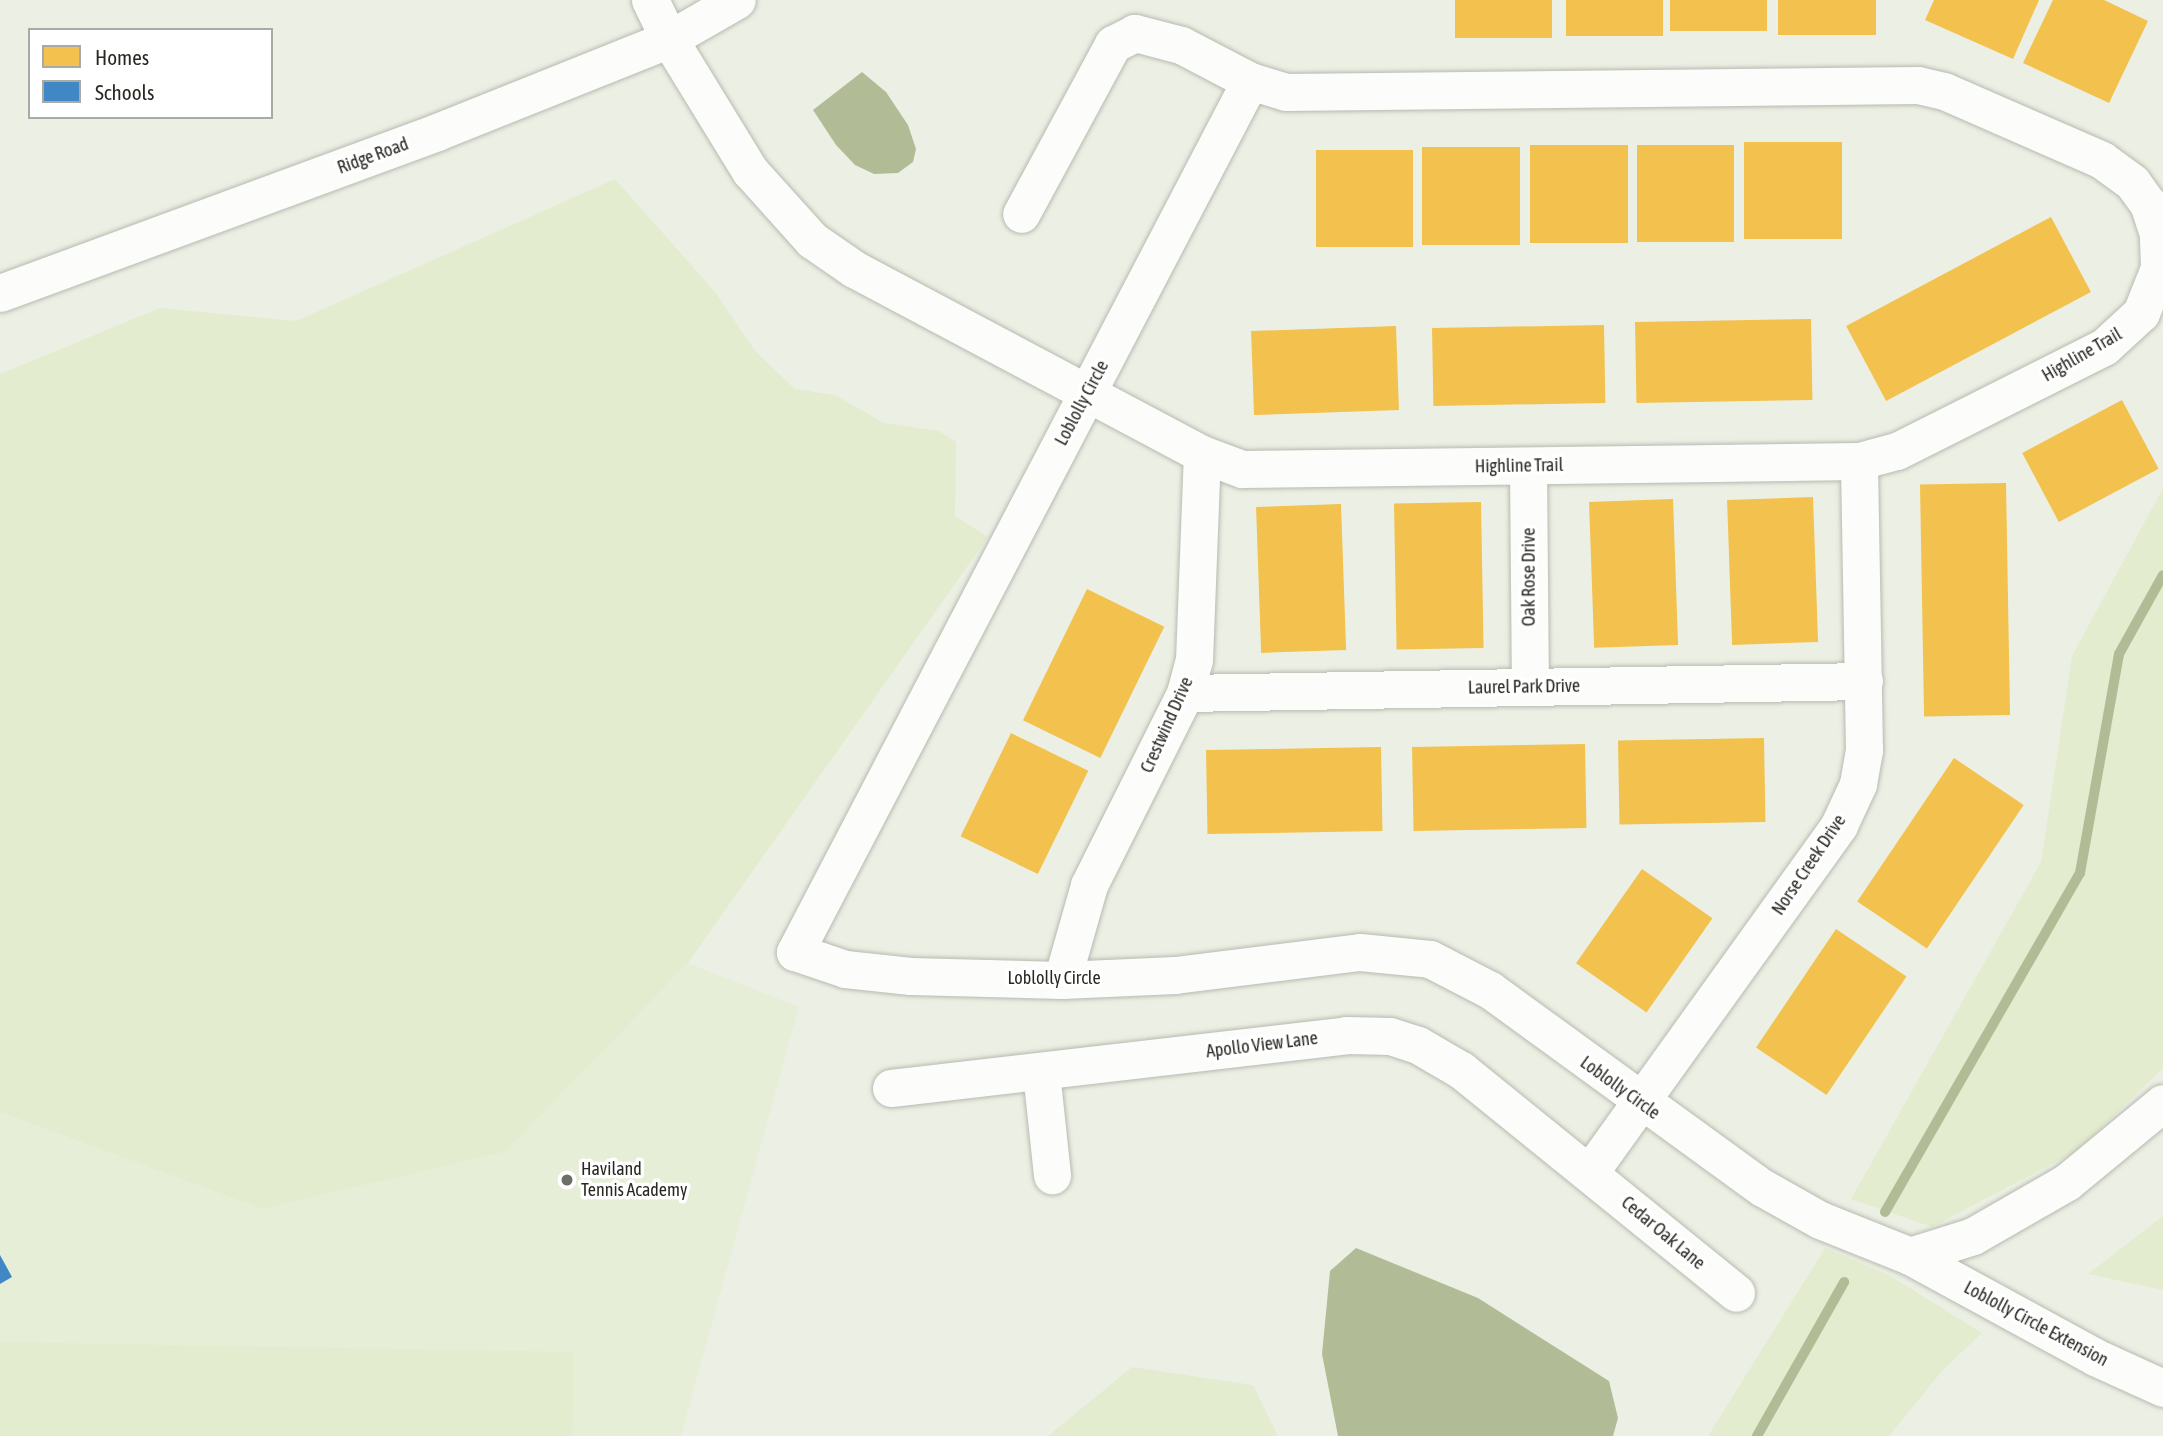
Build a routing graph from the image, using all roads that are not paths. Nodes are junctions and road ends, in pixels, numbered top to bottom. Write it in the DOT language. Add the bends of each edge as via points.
graph roads {
  1 [pos="650,0"];
  2 [pos="737,0"];
  3 [pos="669,39"];
  4 [pos="1250,81"];
  5 [pos="1021,214"];
  6 [pos="0,293"];
  7 [pos="1088,391"];
  8 [pos="1202,454"];
  9 [pos="1859,461"];
  10 [pos="1528,466"];
  11 [pos="1864,681"];
  12 [pos="1530,687"];
  13 [pos="1185,694"];
  14 [pos="1062,980"];
  15 [pos="1041,1072"];
  16 [pos="891,1088"];
  17 [pos="2163,1103"];
  18 [pos="1642,1105"];
  19 [pos="1590,1172"];
  20 [pos="1052,1175"];
  21 [pos="1910,1256"];
  22 [pos="1736,1293"];
  23 [pos="2163,1388"];
  1 -- 3 [label="street, Highline Trail"];
  2 -- 3 [label="street, Ridge Road"];
  3 -- 6 [label="street, Ridge Road" via="437,132"];
  3 -- 7 [label="street, Highline Trail" via="750,171 812,240 854,270"];
  4 -- 5 [label="street, Highline Trail" via="1155,35 1135,33 1113,44"];
  4 -- 7 [label="street, Loblolly Circle"];
  4 -- 9 [label="street, Highline Trail" via="1286,92 1918,85 1955,96 2102,160 2132,182 2148,204 2158,234 2159,268 2151,298 2126,331 1897,451"];
  7 -- 8 [label="street, Highline Trail"];
  7 -- 14 [label="street, Loblolly Circle" via="795,952 858,971"];
  8 -- 10 [label="street, Highline Trail" via="1242,469"];
  8 -- 13 [label="street, Crestwind Drive" via="1194,660"];
  9 -- 10 [label="street, Highline Trail"];
  9 -- 11 [label="street, Norse Creek Drive"];
  10 -- 12 [label="street, Oak Rose Drive"];
  11 -- 12 [label="street, Laurel Park Drive"];
  11 -- 18 [label="street, Norse Creek Drive" via="1862,761 1858,784 1839,825"];
  12 -- 13 [label="street, Laurel Park Drive"];
  13 -- 14 [label="street, Crestwind Drive" via="1089,885"];
  14 -- 18 [label="street, Loblolly Circle" via="1175,975 1360,951 1430,960 1490,990"];
  15 -- 16 [label="street, Apollo View Lane"];
  15 -- 19 [label="street, Apollo View Lane" via="1346,1035 1390,1036 1419,1045 1461,1070"];
  15 -- 20 [label="street"];
  17 -- 21 [label="street" via="2067,1182 1973,1236"];
  18 -- 19 [label="street, Norse Creek Drive"];
  18 -- 21 [label="street, Loblolly Circle" via="1763,1188 1820,1220"];
  19 -- 22 [label="street, Cedar Oak Lane"];
  21 -- 23 [label="street, Loblolly Circle Extension" via="2095,1357"];
}
